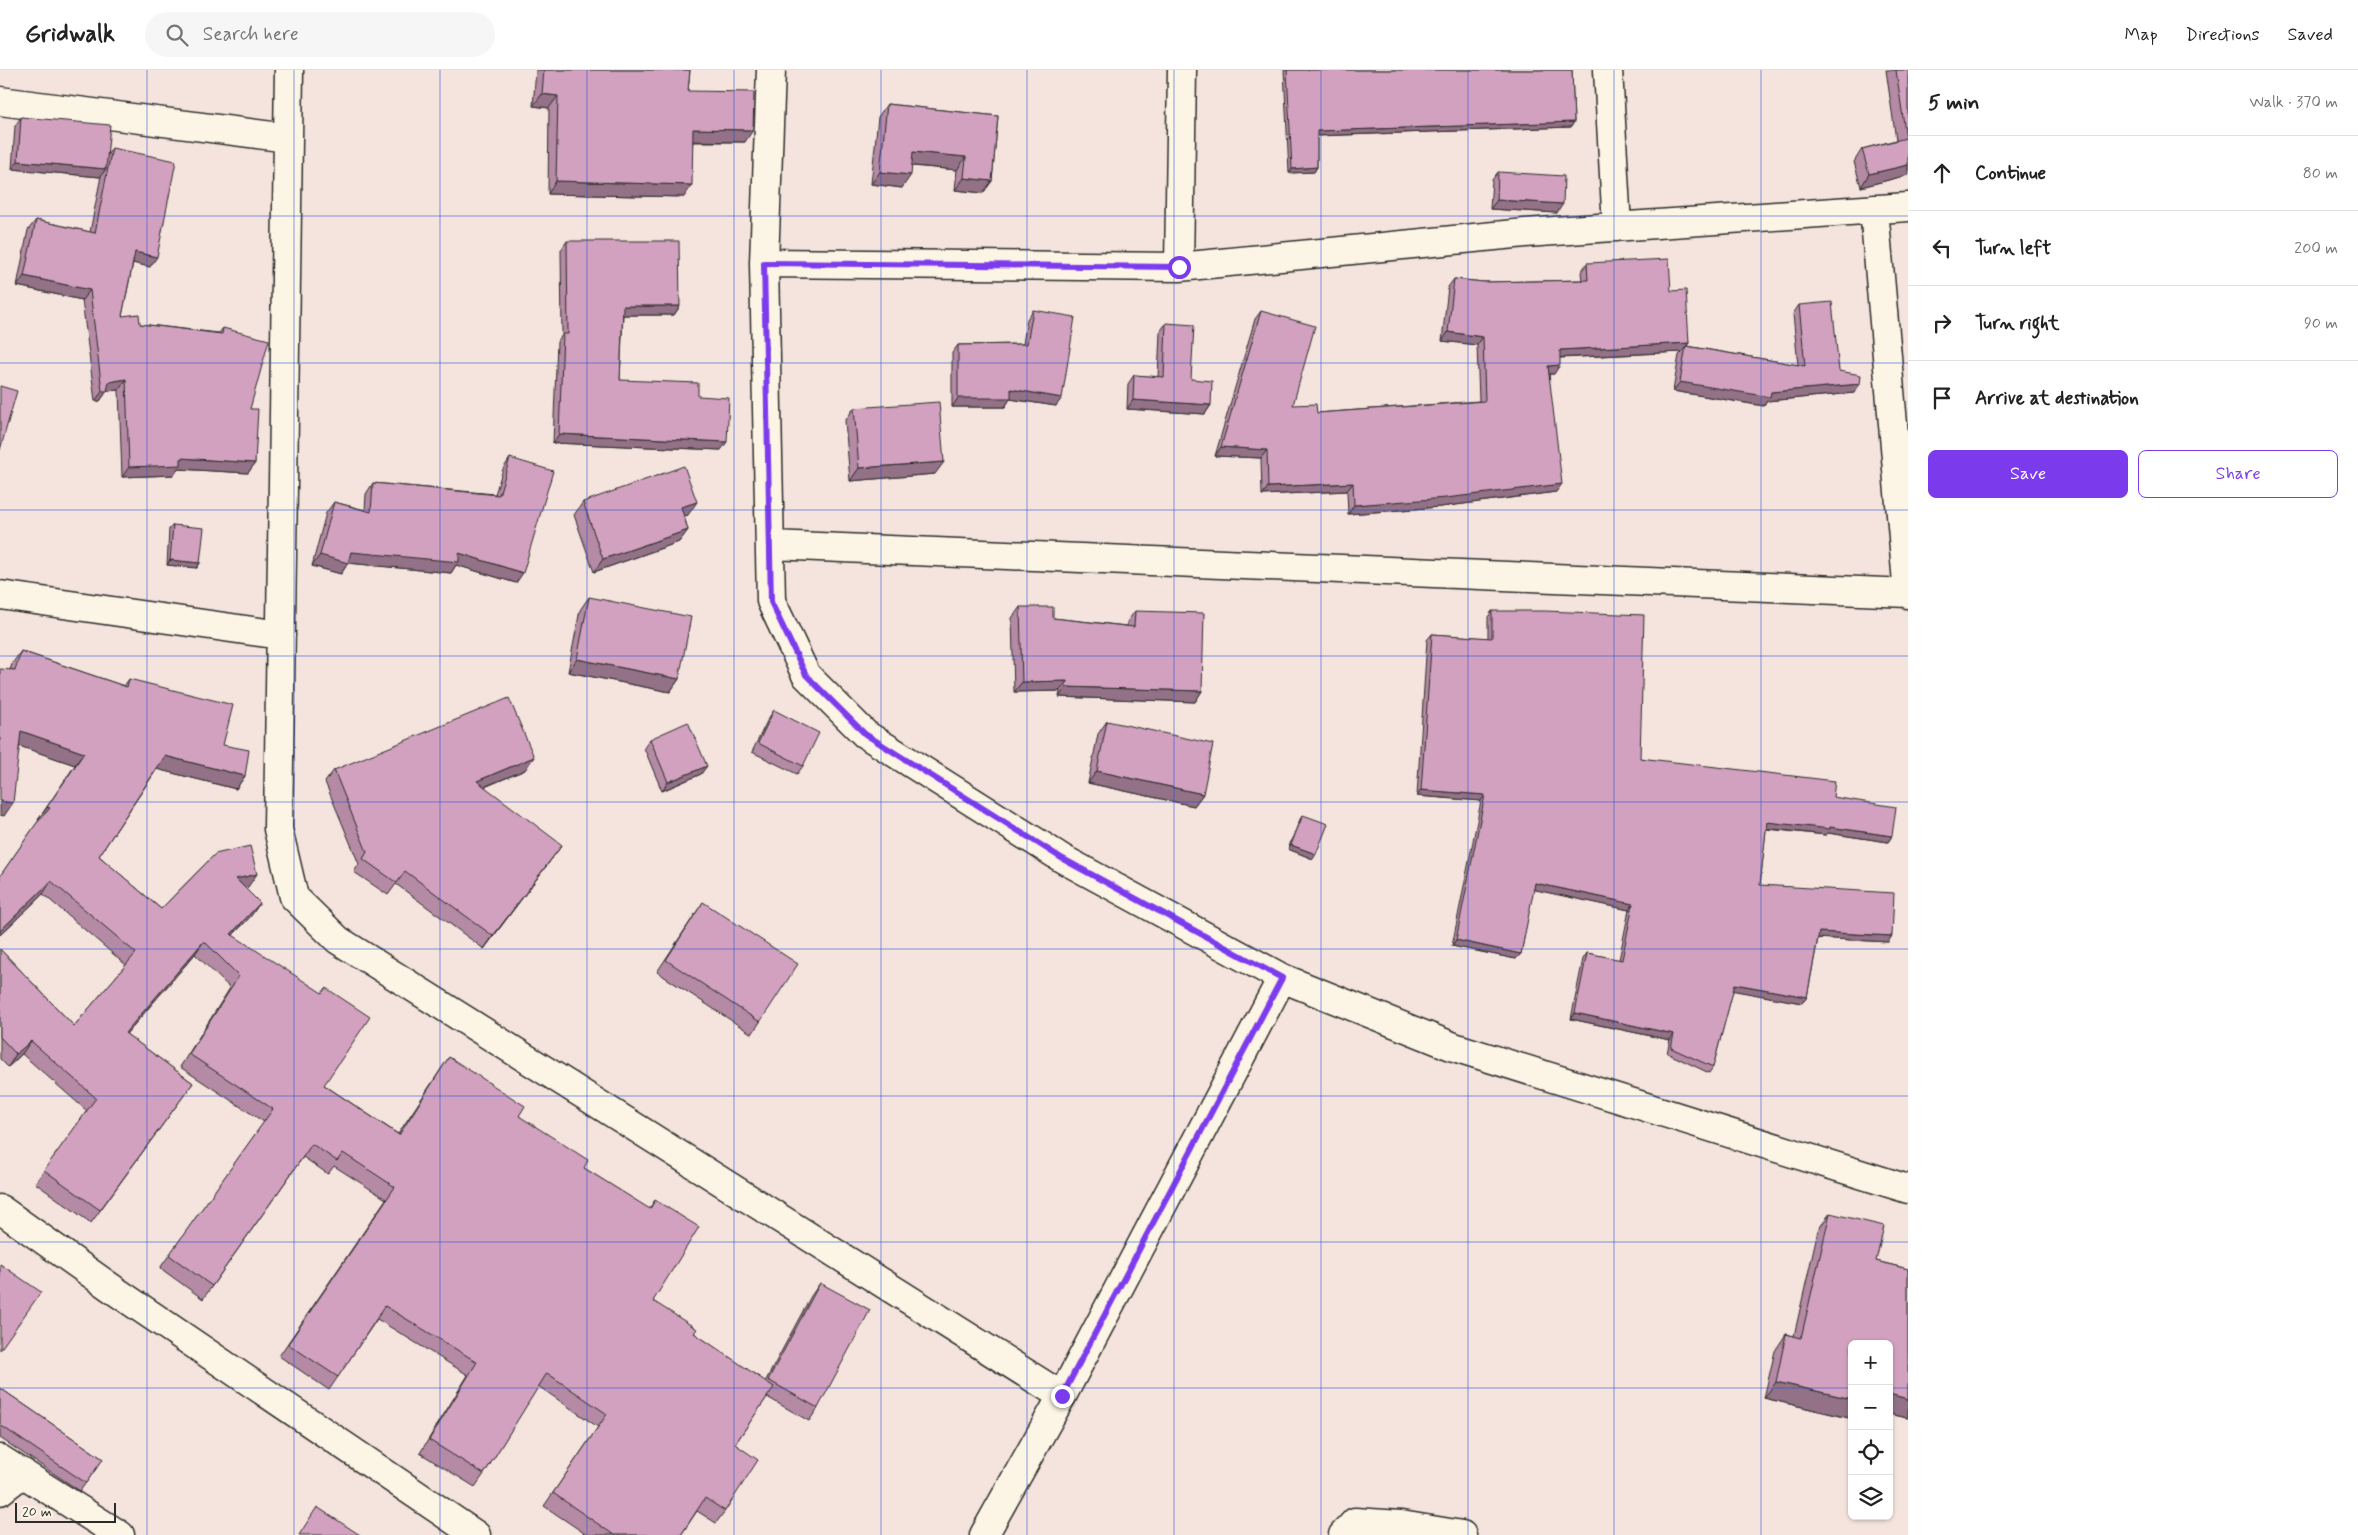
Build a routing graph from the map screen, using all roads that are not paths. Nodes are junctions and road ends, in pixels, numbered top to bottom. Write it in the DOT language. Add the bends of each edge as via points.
graph roads {
  1 [pos="289,70"];
  2 [pos="771,70"];
  3 [pos="1182,70"];
  4 [pos="1608,70"];
  5 [pos="0,101"];
  6 [pos="288,138"];
  7 [pos="1908,207"];
  8 [pos="1874,209"];
  9 [pos="1617,227"];
  10 [pos="764,263"];
  11 [pos="1179,267"];
  12 [pos="772,545"];
  13 [pos="1908,594"];
  14 [pos="0,595"];
  15 [pos="281,635"];
  16 [pos="1282,978"];
  17 [pos="1908,1189"];
  18 [pos="0,1209"];
  19 [pos="1062,1396"];
  20 [pos="0,1459"];
  21 [pos="23,1473"];
  22 [pos="0,1491"];
  23 [pos="120,1535"];
  24 [pos="476,1535"];
  25 [pos="984,1535"];
  26 [pos="1343,1535"];
  27 [pos="1462,1535"];
  1 -- 6 [label="street"];
  2 -- 10 [label="street"];
  3 -- 11 [label="street"];
  4 -- 9 [label="street"];
  5 -- 6 [label="street"];
  6 -- 15 [label="street"];
  7 -- 8 [label="street"];
  8 -- 9 [label="street"];
  8 -- 13 [label="street"];
  9 -- 11 [label="street"];
  10 -- 11 [label="street"];
  10 -- 12 [label="street"];
  12 -- 13 [label="street"];
  12 -- 16 [label="street" via="771,602 806,675 865,734 1063,859"];
  14 -- 15 [label="street"];
  15 -- 19 [label="street" via="278,829 294,897 338,940"];
  16 -- 17 [label="street" via="1454,1047"];
  16 -- 19 [label="street"];
  18 -- 24 [label="street"];
  19 -- 25 [label="street"];
  20 -- 21 [label="street"];
  21 -- 22 [label="street"];
  21 -- 23 [label="street"];
  26 -- 27 [label="street" via="1355,1522 1401,1525"];
}
